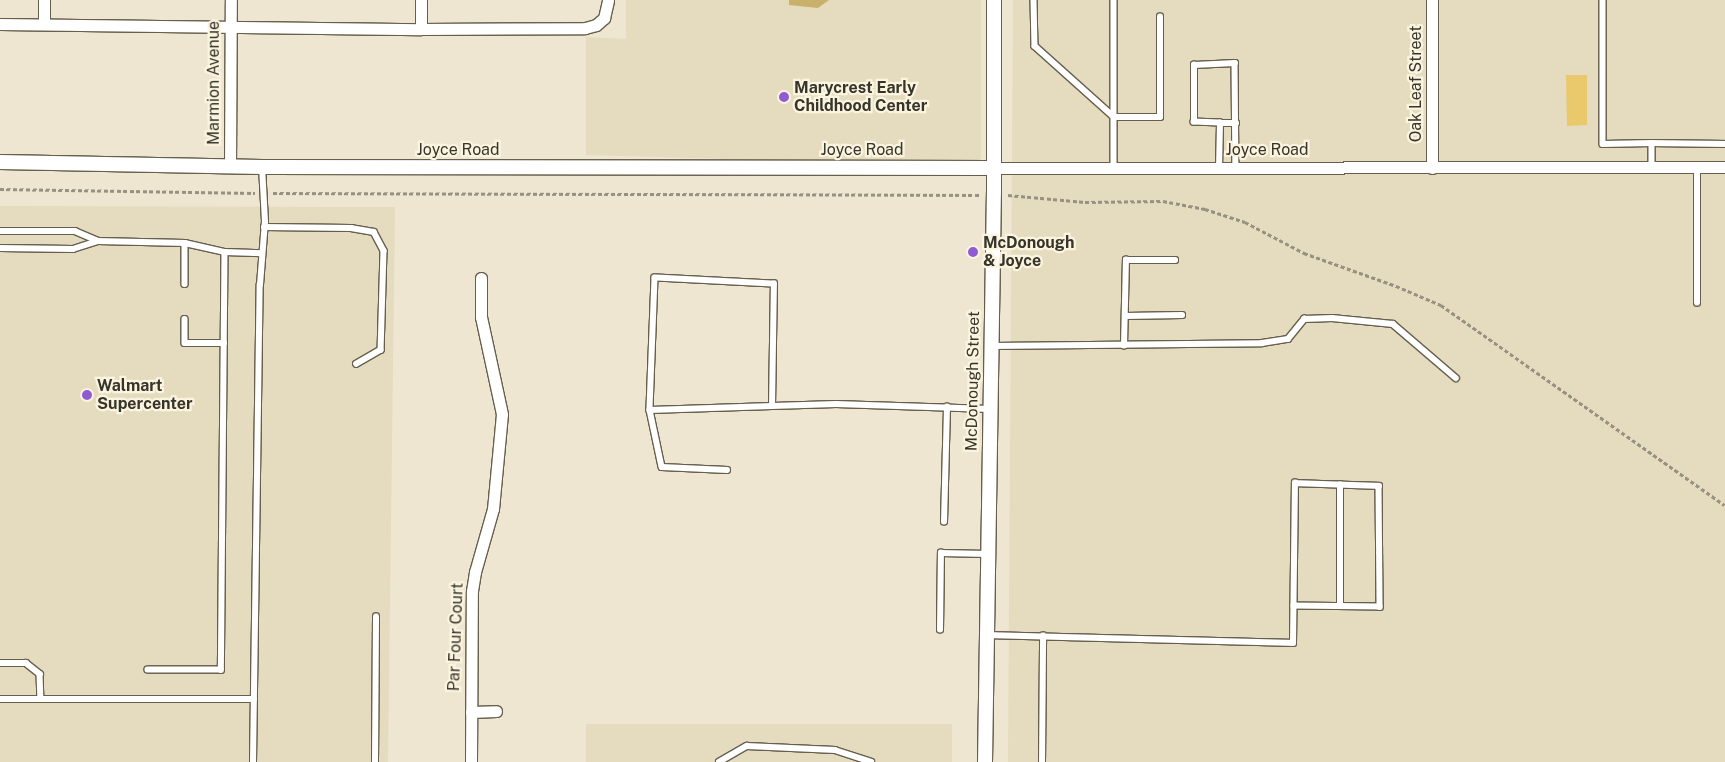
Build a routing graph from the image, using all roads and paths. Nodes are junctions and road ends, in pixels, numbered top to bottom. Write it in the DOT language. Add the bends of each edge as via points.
graph roads {
  1 [pos="44,0"];
  2 [pos="231,0"];
  3 [pos="421,0"];
  4 [pos="608,0"];
  5 [pos="994,0"];
  6 [pos="1034,0"];
  7 [pos="1114,0"];
  8 [pos="1432,0"];
  9 [pos="1603,0"];
  10 [pos="1160,17"];
  11 [pos="0,24"];
  12 [pos="44,24"];
  13 [pos="231,27"];
  14 [pos="421,29"];
  15 [pos="1114,117"];
  16 [pos="1220,123"];
  17 [pos="1236,123"];
  18 [pos="1652,143"];
  19 [pos="1725,144"];
  20 [pos="0,162"];
  21 [pos="230,166"];
  22 [pos="262,167"];
  23 [pos="1652,167"];
  24 [pos="1697,167"];
  25 [pos="1725,167"];
  26 [pos="994,168"];
  27 [pos="1114,168"];
  28 [pos="1219,168"];
  29 [pos="1236,168"];
  30 [pos="1432,168"];
  31 [pos="0,189"];
  32 [pos="262,193"];
  33 [pos="1006,195"];
  34 [pos="977,196"];
  35 [pos="264,227"];
  36 [pos="0,231"];
  37 [pos="98,241"];
  38 [pos="185,243"];
  39 [pos="0,248"];
  40 [pos="225,252"];
  41 [pos="262,253"];
  42 [pos="1175,260"];
  43 [pos="481,278"];
  44 [pos="185,284"];
  45 [pos="1696,303"];
  46 [pos="1182,315"];
  47 [pos="1124,316"];
  48 [pos="185,319"];
  49 [pos="224,343"];
  50 [pos="991,346"];
  51 [pos="1124,346"];
  52 [pos="356,364"];
  53 [pos="1456,378"];
  54 [pos="772,406"];
  55 [pos="947,407"];
  56 [pos="990,409"];
  57 [pos="650,410"];
  58 [pos="727,470"];
  59 [pos="1340,485"];
  60 [pos="1725,505"];
  61 [pos="944,522"];
  62 [pos="988,554"];
  63 [pos="1294,606"];
  64 [pos="1340,606"];
  65 [pos="376,617"];
  66 [pos="940,630"];
  67 [pos="987,635"];
  68 [pos="1043,636"];
  69 [pos="0,663"];
  70 [pos="148,670"];
  71 [pos="0,699"];
  72 [pos="41,699"];
  73 [pos="254,699"];
  74 [pos="496,711"];
  75 [pos="470,712"];
  76 [pos="253,762"];
  77 [pos="375,762"];
  78 [pos="471,762"];
  79 [pos="719,762"];
  80 [pos="871,762"];
  81 [pos="985,762"];
  82 [pos="1042,762"];
  1 -- 12 [label="street"];
  2 -- 13 [label="street, Marmion Avenue"];
  3 -- 14 [label="street"];
  4 -- 14 [label="street" via="604,18 585,28"];
  5 -- 26 [label="street, McDonough Street"];
  6 -- 15 [label="lane" via="1035,46"];
  7 -- 15 [label="lane"];
  8 -- 30 [label="street, Oak Leaf Street"];
  9 -- 18 [label="lane" via="1603,144"];
  10 -- 15 [label="lane" via="1160,117"];
  11 -- 12 [label="street"];
  12 -- 13 [label="street"];
  13 -- 14 [label="street"];
  13 -- 21 [label="street, Marmion Avenue"];
  15 -- 27 [label="lane"];
  16 -- 17 [label="lane"];
  16 -- 17 [label="lane" via="1194,122 1194,65 1235,63"];
  16 -- 28 [label="lane"];
  17 -- 29 [label="lane"];
  18 -- 19 [label="lane"];
  18 -- 23 [label="lane"];
  20 -- 21 [label="street, Joyce Road"];
  21 -- 22 [label="street, Joyce Road"];
  22 -- 26 [label="street, Joyce Road"];
  22 -- 32 [label="lane"];
  23 -- 24 [label="street, Joyce Road"];
  23 -- 30 [label="street, Joyce Road"];
  24 -- 25 [label="street, Joyce Road"];
  24 -- 45 [label="lane"];
  26 -- 27 [label="street, Joyce Road"];
  26 -- 50 [label="street, McDonough Street"];
  27 -- 28 [label="street, Joyce Road"];
  28 -- 29 [label="street, Joyce Road"];
  29 -- 30 [label="street, Joyce Road"];
  31 -- 32 [label="path"];
  32 -- 34 [label="path"];
  32 -- 35 [label="lane"];
  33 -- 60 [label="path" via="1085,202 1163,201 1205,209 1245,222 1304,253 1441,305"];
  35 -- 41 [label="lane"];
  35 -- 52 [label="lane" via="351,228 374,232 384,252 381,350"];
  36 -- 37 [label="lane" via="75,231"];
  37 -- 38 [label="lane"];
  37 -- 39 [label="lane" via="74,249"];
  38 -- 40 [label="lane"];
  38 -- 44 [label="lane"];
  40 -- 41 [label="lane"];
  40 -- 49 [label="lane"];
  41 -- 73 [label="lane"];
  42 -- 47 [label="lane" via="1126,260"];
  43 -- 75 [label="street, Par Four Court" via="481,317 502,414 493,509 472,591"];
  46 -- 47 [label="lane"];
  47 -- 51 [label="lane"];
  48 -- 49 [label="lane" via="185,343"];
  49 -- 70 [label="lane" via="221,670"];
  50 -- 51 [label="lane"];
  50 -- 56 [label="street, McDonough Street"];
  51 -- 53 [label="lane" via="1288,340 1304,319 1332,318 1393,324"];
  54 -- 55 [label="lane"];
  54 -- 57 [label="lane"];
  54 -- 57 [label="lane" via="774,284 655,278"];
  55 -- 56 [label="lane"];
  55 -- 61 [label="lane"];
  56 -- 62 [label="street, McDonough Street"];
  57 -- 58 [label="lane" via="662,467"];
  59 -- 63 [label="lane" via="1295,483"];
  59 -- 64 [label="lane"];
  59 -- 64 [label="lane" via="1379,486 1380,607"];
  62 -- 66 [label="lane" via="941,553"];
  62 -- 67 [label="street, McDonough Street"];
  63 -- 64 [label="lane"];
  63 -- 68 [label="lane" via="1293,643"];
  65 -- 77 [label="lane"];
  67 -- 68 [label="lane"];
  67 -- 81 [label="street, McDonough Street"];
  68 -- 82 [label="lane"];
  69 -- 72 [label="lane" via="26,663 40,674"];
  71 -- 72 [label="lane"];
  72 -- 73 [label="lane"];
  73 -- 76 [label="lane"];
  74 -- 75 [label="street"];
  75 -- 78 [label="street, Par Four Court"];
  79 -- 80 [label="lane" via="748,746 835,750"];
}
